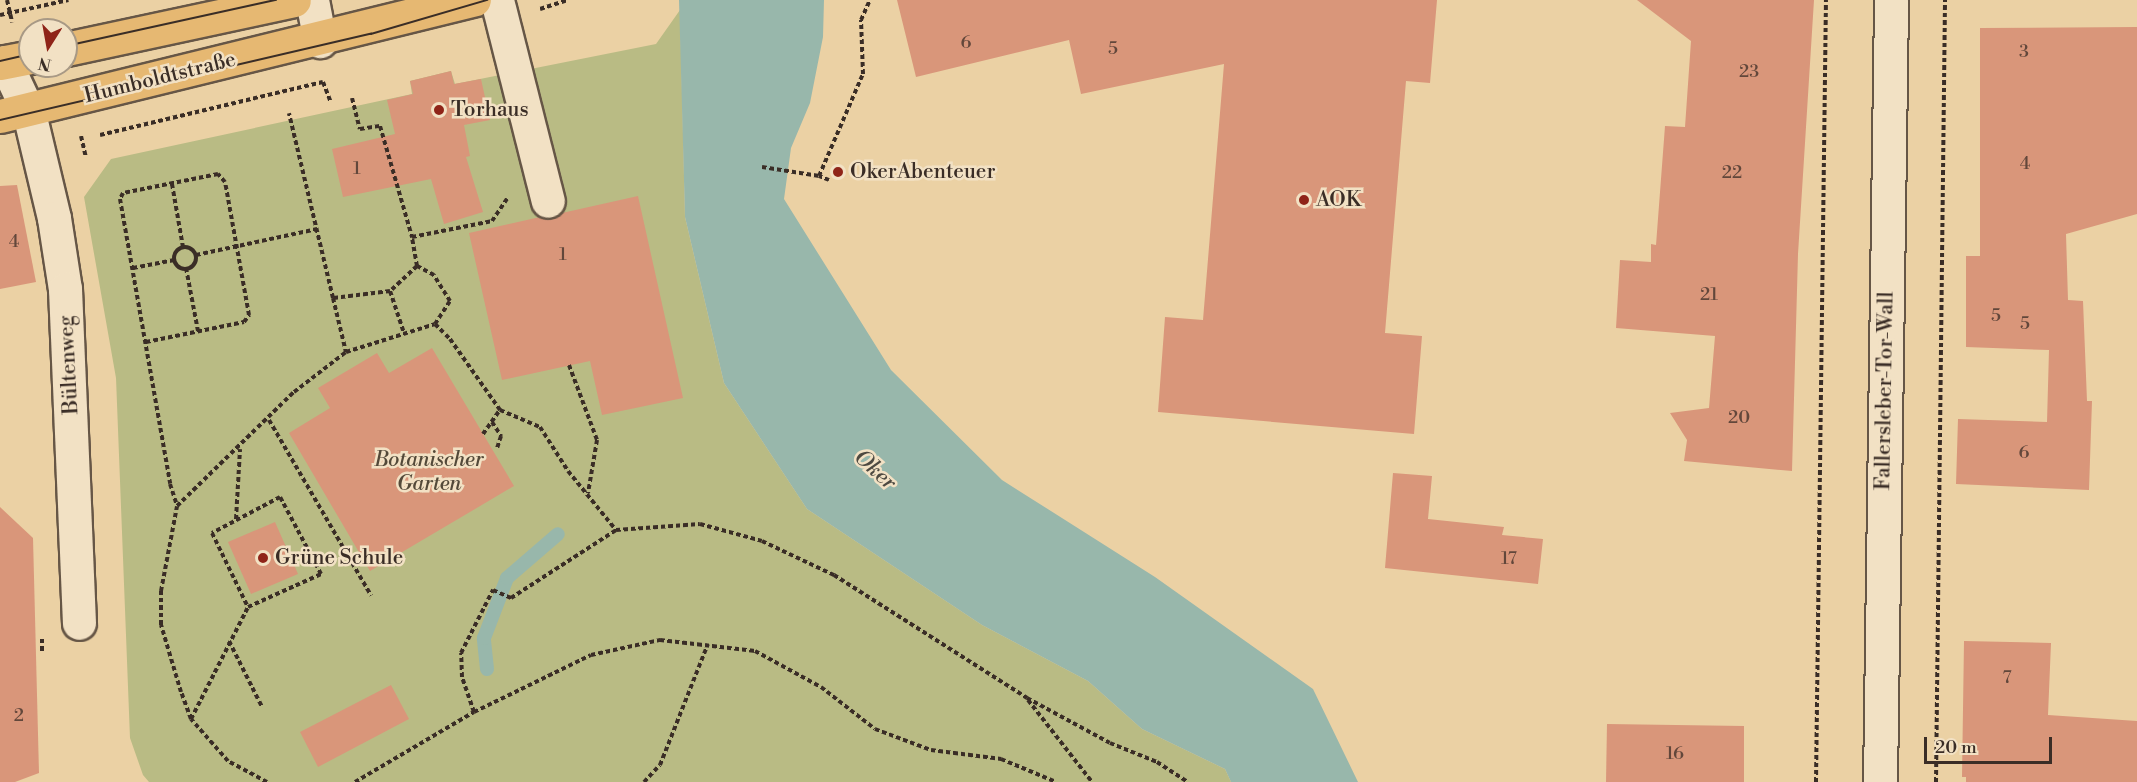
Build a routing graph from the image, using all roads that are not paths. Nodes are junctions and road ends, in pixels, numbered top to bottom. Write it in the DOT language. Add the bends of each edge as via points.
graph roads {
  1 [pos="294,0"];
  2 [pos="312,0"];
  3 [pos="474,0"];
  4 [pos="496,0"];
  5 [pos="1891,0"];
  6 [pos="78,46"];
  7 [pos="321,56"];
  8 [pos="12,61"];
  9 [pos="14,113"];
  10 [pos="546,195"];
  11 [pos="79,623"];
  12 [pos="1880,782"];
  1 -- 6 [label="main road"];
  2 -- 7 [label="street"];
  3 -- 7 [label="main road, Humboldtstraße"];
  4 -- 10 [label="street"];
  5 -- 12 [label="street, Fallersleber-Tor-Wall"];
  7 -- 9 [label="main road, Humboldtstraße"];
  8 -- 9 [label="street, Bültenweg"];
  9 -- 11 [label="street, Bültenweg" via="54,218 65,289"];
}
